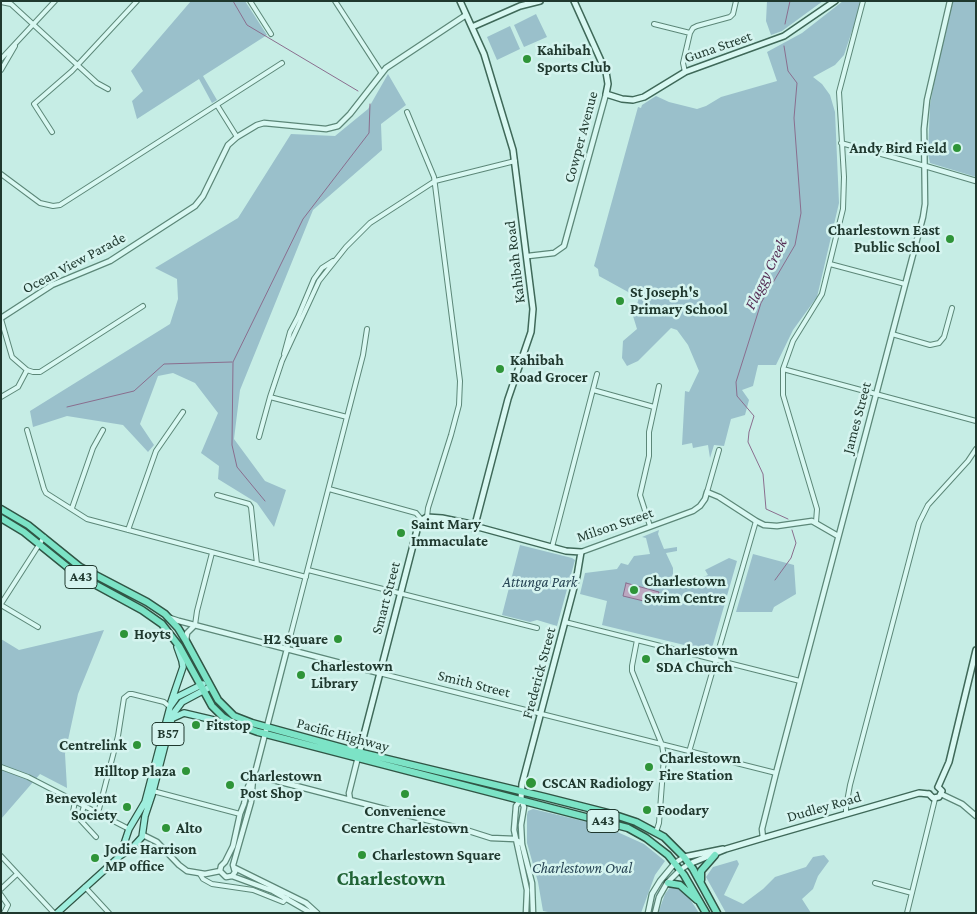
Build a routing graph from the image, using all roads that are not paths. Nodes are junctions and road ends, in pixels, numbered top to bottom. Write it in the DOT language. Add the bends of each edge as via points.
graph roads {
  1 [pos="55,1"];
  2 [pos="137,1"];
  3 [pos="250,1"];
  4 [pos="335,1"];
  5 [pos="460,1"];
  6 [pos="540,1"];
  7 [pos="574,1"];
  8 [pos="736,1"];
  9 [pos="835,1"];
  10 [pos="863,1"];
  11 [pos="950,1"];
  12 [pos="1,2"];
  13 [pos="466,15"];
  14 [pos="654,24"];
  15 [pos="33,25"];
  16 [pos="472,27"];
  17 [pos="690,33"];
  18 [pos="271,34"];
  19 [pos="16,44"];
  20 [pos="1,59"];
  21 [pos="282,63"];
  22 [pos="78,65"];
  23 [pos="1,70"];
  24 [pos="381,72"];
  25 [pos="685,72"];
  26 [pos="108,89"];
  27 [pos="606,94"];
  28 [pos="217,105"];
  29 [pos="407,112"];
  30 [pos="52,132"];
  31 [pos="237,137"];
  32 [pos="841,143"];
  33 [pos="515,161"];
  34 [pos="925,166"];
  35 [pos="1,174"];
  36 [pos="435,181"];
  37 [pos="976,181"];
  38 [pos="528,256"];
  39 [pos="830,264"];
  40 [pos="905,284"];
  41 [pos="143,306"];
  42 [pos="952,308"];
  43 [pos="1,319"];
  44 [pos="367,329"];
  45 [pos="892,334"];
  46 [pos="783,369"];
  47 [pos="27,370"];
  48 [pos="597,374"];
  49 [pos="659,386"];
  50 [pos="593,390"];
  51 [pos="876,395"];
  52 [pos="1,397"];
  53 [pos="270,397"];
  54 [pos="654,407"];
  55 [pos="183,412"];
  56 [pos="347,416"];
  57 [pos="976,421"];
  58 [pos="28,430"];
  59 [pos="103,430"];
  60 [pos="259,437"];
  61 [pos="976,449"];
  62 [pos="719,450"];
  63 [pos="329,489"];
  64 [pos="707,492"];
  65 [pos="217,495"];
  66 [pos="72,508"];
  67 [pos="1,509"];
  68 [pos="1,518"];
  69 [pos="425,519"];
  70 [pos="756,521"];
  71 [pos="816,522"];
  72 [pos="475,524"];
  73 [pos="650,526"];
  74 [pos="128,530"];
  75 [pos="838,536"];
  76 [pos="44,537"];
  77 [pos="39,544"];
  78 [pos="552,547"];
  79 [pos="581,552"];
  80 [pos="212,553"];
  81 [pos="257,564"];
  82 [pos="308,570"];
  83 [pos="306,578"];
  84 [pos="400,593"];
  85 [pos="1,604"];
  86 [pos="168,616"];
  87 [pos="565,622"];
  88 [pos="195,625"];
  89 [pos="38,628"];
  90 [pos="537,628"];
  91 [pos="173,637"];
  92 [pos="637,640"];
  93 [pos="186,641"];
  94 [pos="287,649"];
  95 [pos="976,650"];
  96 [pos="715,660"];
  97 [pos="379,673"];
  98 [pos="800,681"];
  99 [pos="209,685"];
  100 [pos="201,688"];
  101 [pos="170,707"];
  102 [pos="541,714"];
  103 [pos="172,719"];
  104 [pos="238,725"];
  105 [pos="265,730"];
  106 [pos="662,745"];
  107 [pos="689,752"];
  108 [pos="359,755"];
  109 [pos="1,767"];
  110 [pos="776,773"];
  111 [pos="254,775"];
  112 [pos="938,787"];
  113 [pos="153,791"];
  114 [pos="521,791"];
  115 [pos="929,794"];
  116 [pos="942,794"];
  117 [pos="521,799"];
  118 [pos="935,799"];
  119 [pos="245,800"];
  120 [pos="350,800"];
  121 [pos="75,801"];
  122 [pos="251,802"];
  123 [pos="84,806"];
  124 [pos="98,813"];
  125 [pos="846,814"];
  126 [pos="240,816"];
  127 [pos="976,816"];
  128 [pos="80,819"];
  129 [pos="245,820"];
  130 [pos="130,829"];
  131 [pos="656,832"];
  132 [pos="142,835"];
  133 [pos="96,837"];
  134 [pos="763,838"];
  135 [pos="515,839"];
  136 [pos="522,844"];
  137 [pos="726,849"];
  138 [pos="715,855"];
  139 [pos="1,856"];
  140 [pos="120,856"];
  141 [pos="684,857"];
  142 [pos="225,862"];
  143 [pos="675,863"];
  144 [pos="689,864"];
  145 [pos="234,867"];
  146 [pos="680,870"];
  147 [pos="220,871"];
  148 [pos="17,874"];
  149 [pos="200,874"];
  150 [pos="232,876"];
  151 [pos="668,882"];
  152 [pos="875,883"];
  153 [pos="702,884"];
  154 [pos="85,887"];
  155 [pos="1,890"];
  156 [pos="912,893"];
  157 [pos="1,895"];
  158 [pos="287,898"];
  159 [pos="701,904"];
  160 [pos="4,913"];
  161 [pos="55,913"];
  162 [pos="109,913"];
  163 [pos="311,913"];
  164 [pos="317,913"];
  165 [pos="526,913"];
  166 [pos="533,913"];
  167 [pos="648,913"];
  168 [pos="655,913"];
  169 [pos="706,913"];
  170 [pos="717,913"];
  171 [pos="907,913"];
  1 -- 15 [label="street"];
  2 -- 22 [label="street"];
  3 -- 18 [label="street"];
  4 -- 24 [label="street"];
  5 -- 13 [label="main road, Kahibah Road"];
  6 -- 16 [label="main road"];
  7 -- 27 [label="main road, Cowper Avenue" via="606,72"];
  8 -- 17 [label="street" via="730,17 697,26"];
  9 -- 25 [label="main road, Guna Street" via="777,40"];
  10 -- 32 [label="street" via="840,86"];
  11 -- 34 [label="street, James Street" via="927,100"];
  12 -- 15 [label="street" via="11,4"];
  13 -- 16 [label="main road, Kahibah Road"];
  13 -- 24 [label="street"];
  14 -- 17 [label="street"];
  15 -- 19 [label="street"];
  15 -- 22 [label="street"];
  16 -- 33 [label="main road, Kahibah Road" via="484,56"];
  17 -- 25 [label="street" via="683,64"];
  19 -- 20 [label="street"];
  19 -- 23 [label="street"];
  21 -- 28 [label="street"];
  22 -- 26 [label="street"];
  22 -- 30 [label="street" via="34,104"];
  24 -- 31 [label="street, Ocean View Parade" via="338,126 326,129 264,123"];
  25 -- 27 [label="main road, Guna Street" via="639,99 622,99"];
  27 -- 38 [label="street, Cowper Avenue" via="564,246 554,253"];
  28 -- 31 [label="street"];
  28 -- 35 [label="street" via="60,205 40,203"];
  29 -- 36 [label="street"];
  31 -- 43 [label="street, Ocean View Parade" via="228,145 195,206 110,261 52,285"];
  32 -- 34 [label="street"];
  32 -- 39 [label="street" via="844,203"];
  33 -- 36 [label="street"];
  33 -- 38 [label="main road, Kahibah Road"];
  34 -- 37 [label="street"];
  34 -- 40 [label="street, James Street" via="924,210"];
  36 -- 53 [label="street" via="370,223 334,261 319,281 282,361"];
  36 -- 69 [label="street" via="461,395 452,435"];
  38 -- 72 [label="main road, Kahibah Road" via="533,319"];
  39 -- 40 [label="street"];
  39 -- 46 [label="street" via="820,298 793,340"];
  40 -- 45 [label="street, James Street"];
  41 -- 47 [label="street" via="46,369"];
  42 -- 45 [label="street" via="944,337 939,343 930,345"];
  43 -- 47 [label="street" via="12,357"];
  44 -- 56 [label="street"];
  45 -- 51 [label="street, James Street"];
  46 -- 51 [label="street"];
  46 -- 71 [label="street" via="783,395 817,509"];
  47 -- 52 [label="street" via="18,387"];
  48 -- 50 [label="street"];
  49 -- 54 [label="street"];
  50 -- 54 [label="street"];
  50 -- 78 [label="street"];
  51 -- 57 [label="street"];
  51 -- 75 [label="street, James Street"];
  53 -- 56 [label="street"];
  53 -- 60 [label="street"];
  54 -- 73 [label="street" via="649,432 649,459 640,495"];
  55 -- 74 [label="street" via="156,451"];
  56 -- 63 [label="street"];
  58 -- 66 [label="street" via="41,485 46,493"];
  59 -- 66 [label="street" via="93,448"];
  61 -- 125 [label="street" via="928,505 919,523 850,785"];
  62 -- 64 [label="street, Milson Street"];
  63 -- 69 [label="street, Milson Street" via="416,513"];
  63 -- 82 [label="street"];
  64 -- 70 [label="street"];
  64 -- 73 [label="street, Milson Street" via="700,506 693,511"];
  65 -- 81 [label="street" via="251,506"];
  66 -- 74 [label="street" via="93,521"];
  67 -- 76 [label="highway, Pacific Highway / A43"];
  68 -- 77 [label="highway, Pacific Highway / A43"];
  69 -- 72 [label="main road, Milson Street" via="442,518"];
  69 -- 84 [label="main road, Smart Street" via="417,530"];
  70 -- 71 [label="street" via="777,526 805,520"];
  70 -- 96 [label="street"];
  71 -- 75 [label="street"];
  72 -- 78 [label="main road, Milson Street"];
  73 -- 79 [label="street, Milson Street"];
  74 -- 80 [label="street"];
  75 -- 98 [label="street, James Street"];
  76 -- 77 [label="street"];
  76 -- 86 [label="highway, Pacific Highway / A43" via="80,567"];
  77 -- 85 [label="street"];
  77 -- 91 [label="highway, Pacific Highway / A43" via="90,582 150,615"];
  78 -- 79 [label="main road, Milson Street"];
  79 -- 87 [label="main road, Frederick Street"];
  80 -- 81 [label="street"];
  80 -- 88 [label="street"];
  81 -- 83 [label="street"];
  82 -- 83 [label="street"];
  82 -- 84 [label="street"];
  83 -- 94 [label="street"];
  84 -- 90 [label="street"];
  84 -- 97 [label="main road, Smart Street"];
  85 -- 89 [label="street"];
  86 -- 88 [label="street, Smith Street"];
  86 -- 93 [label="highway, Pacific Highway / A43"];
  87 -- 92 [label="street"];
  87 -- 102 [label="main road, Frederick Street"];
  88 -- 93 [label="street"];
  88 -- 94 [label="street, Smith Street"];
  91 -- 100 [label="highway, Pacific Highway / A43"];
  91 -- 101 [label="main road" via="183,664"];
  92 -- 96 [label="street"];
  92 -- 106 [label="street" via="632,671"];
  93 -- 99 [label="highway, Pacific Highway / A43"];
  94 -- 97 [label="street, Smith Street"];
  94 -- 105 [label="street"];
  95 -- 112 [label="main road" via="949,762"];
  96 -- 98 [label="street"];
  96 -- 107 [label="street"];
  97 -- 102 [label="street, Smith Street"];
  97 -- 108 [label="main road, Smart Street"];
  98 -- 110 [label="street, James Street"];
  99 -- 100 [label="main road, B57"];
  99 -- 105 [label="highway, Pacific Highway / A43" via="230,713"];
  100 -- 101 [label="main road, B57" via="177,698"];
  100 -- 103 [label="main road, B57" via="180,704"];
  100 -- 104 [label="highway, Pacific Highway / A43" via="219,713"];
  101 -- 124 [label="street" via="164,702 132,694 126,696"];
  101 -- 130 [label="main road, B57" via="145,802"];
  102 -- 106 [label="street, Smith Street"];
  102 -- 114 [label="main road, Frederick Street"];
  103 -- 104 [label="main road" via="184,713"];
  103 -- 113 [label="main road, B57"];
  104 -- 105 [label="highway, Pacific Highway / A43"];
  105 -- 108 [label="highway, Pacific Highway / A43"];
  105 -- 111 [label="street"];
  106 -- 107 [label="street, Smith Street"];
  106 -- 131 [label="street" via="662,786"];
  107 -- 110 [label="street, Smith Street"];
  108 -- 114 [label="highway, Pacific Highway / A43"];
  108 -- 117 [label="highway, Pacific Highway / A43"];
  108 -- 120 [label="street, Smart Street"];
  109 -- 121 [label="street"];
  110 -- 134 [label="street, James Street" via="762,829"];
  111 -- 119 [label="street"];
  111 -- 120 [label="street"];
  111 -- 122 [label="street"];
  112 -- 115 [label="main road" via="932,787"];
  112 -- 116 [label="main road"];
  113 -- 126 [label="street"];
  113 -- 132 [label="main road, B57"];
  114 -- 117 [label="main road, Frederick Street"];
  114 -- 131 [label="highway, Pacific Highway / A43" via="612,814"];
  115 -- 118 [label="main road"];
  115 -- 125 [label="main road, Dudley Road" via="919,793"];
  116 -- 118 [label="main road"];
  116 -- 127 [label="street"];
  117 -- 135 [label="street, Frederick Street" via="515,811"];
  117 -- 136 [label="street, Frederick Street" via="524,807"];
  117 -- 143 [label="highway, Pacific Highway / A43" via="628,828 653,843"];
  118 -- 156 [label="street"];
  119 -- 122 [label="street"];
  119 -- 126 [label="street"];
  120 -- 135 [label="street" via="491,838"];
  121 -- 123 [label="street"];
  121 -- 128 [label="street" via="73,812"];
  122 -- 129 [label="street"];
  123 -- 124 [label="street"];
  123 -- 128 [label="street"];
  124 -- 130 [label="street"];
  125 -- 134 [label="main road, Dudley Road"];
  126 -- 129 [label="street"];
  126 -- 142 [label="street" via="233,846"];
  128 -- 133 [label="street"];
  129 -- 145 [label="street"];
  130 -- 132 [label="main road" via="138,825"];
  130 -- 132 [label="main road" via="132,839"];
  130 -- 140 [label="main road, B57"];
  131 -- 141 [label="highway, Pacific Highway / A43"];
  132 -- 140 [label="main road"];
  132 -- 149 [label="street" via="157,842 183,869"];
  134 -- 137 [label="main road, Dudley Road"];
  135 -- 136 [label="street"];
  135 -- 165 [label="street, Frederick Street" via="527,890"];
  136 -- 166 [label="street, Frederick Street" via="530,874"];
  137 -- 138 [label="main road, Dudley Road"];
  137 -- 141 [label="main road, Dudley Road"];
  138 -- 144 [label="main road, Dudley Road"];
  138 -- 153 [label="highway" via="700,872"];
  139 -- 148 [label="street"];
  140 -- 154 [label="main road"];
  141 -- 143 [label="street"];
  141 -- 144 [label="highway, Pacific Highway / A43"];
  142 -- 145 [label="street"];
  142 -- 147 [label="street"];
  143 -- 146 [label="highway, Pacific Highway / A43"];
  143 -- 167 [label="street" via="654,890"];
  144 -- 146 [label="street"];
  144 -- 153 [label="highway, Pacific Highway / A43"];
  145 -- 150 [label="street"];
  145 -- 164 [label="street" via="312,906"];
  146 -- 151 [label="street"];
  146 -- 159 [label="highway, Pacific Highway / A43"];
  147 -- 149 [label="street"];
  147 -- 150 [label="street" via="226,877"];
  148 -- 155 [label="street"];
  148 -- 161 [label="street"];
  149 -- 158 [label="street" via="212,884 253,890 283,902"];
  150 -- 158 [label="street"];
  151 -- 159 [label="highway" via="680,885"];
  151 -- 168 [label="street" via="661,892"];
  152 -- 156 [label="street"];
  153 -- 170 [label="highway, Pacific Highway / A43"];
  154 -- 161 [label="main road"];
  154 -- 162 [label="street"];
  156 -- 171 [label="street"];
  157 -- 160 [label="street" via="8,905"];
  158 -- 163 [label="street"];
  159 -- 169 [label="highway, Pacific Highway / A43"];
}
